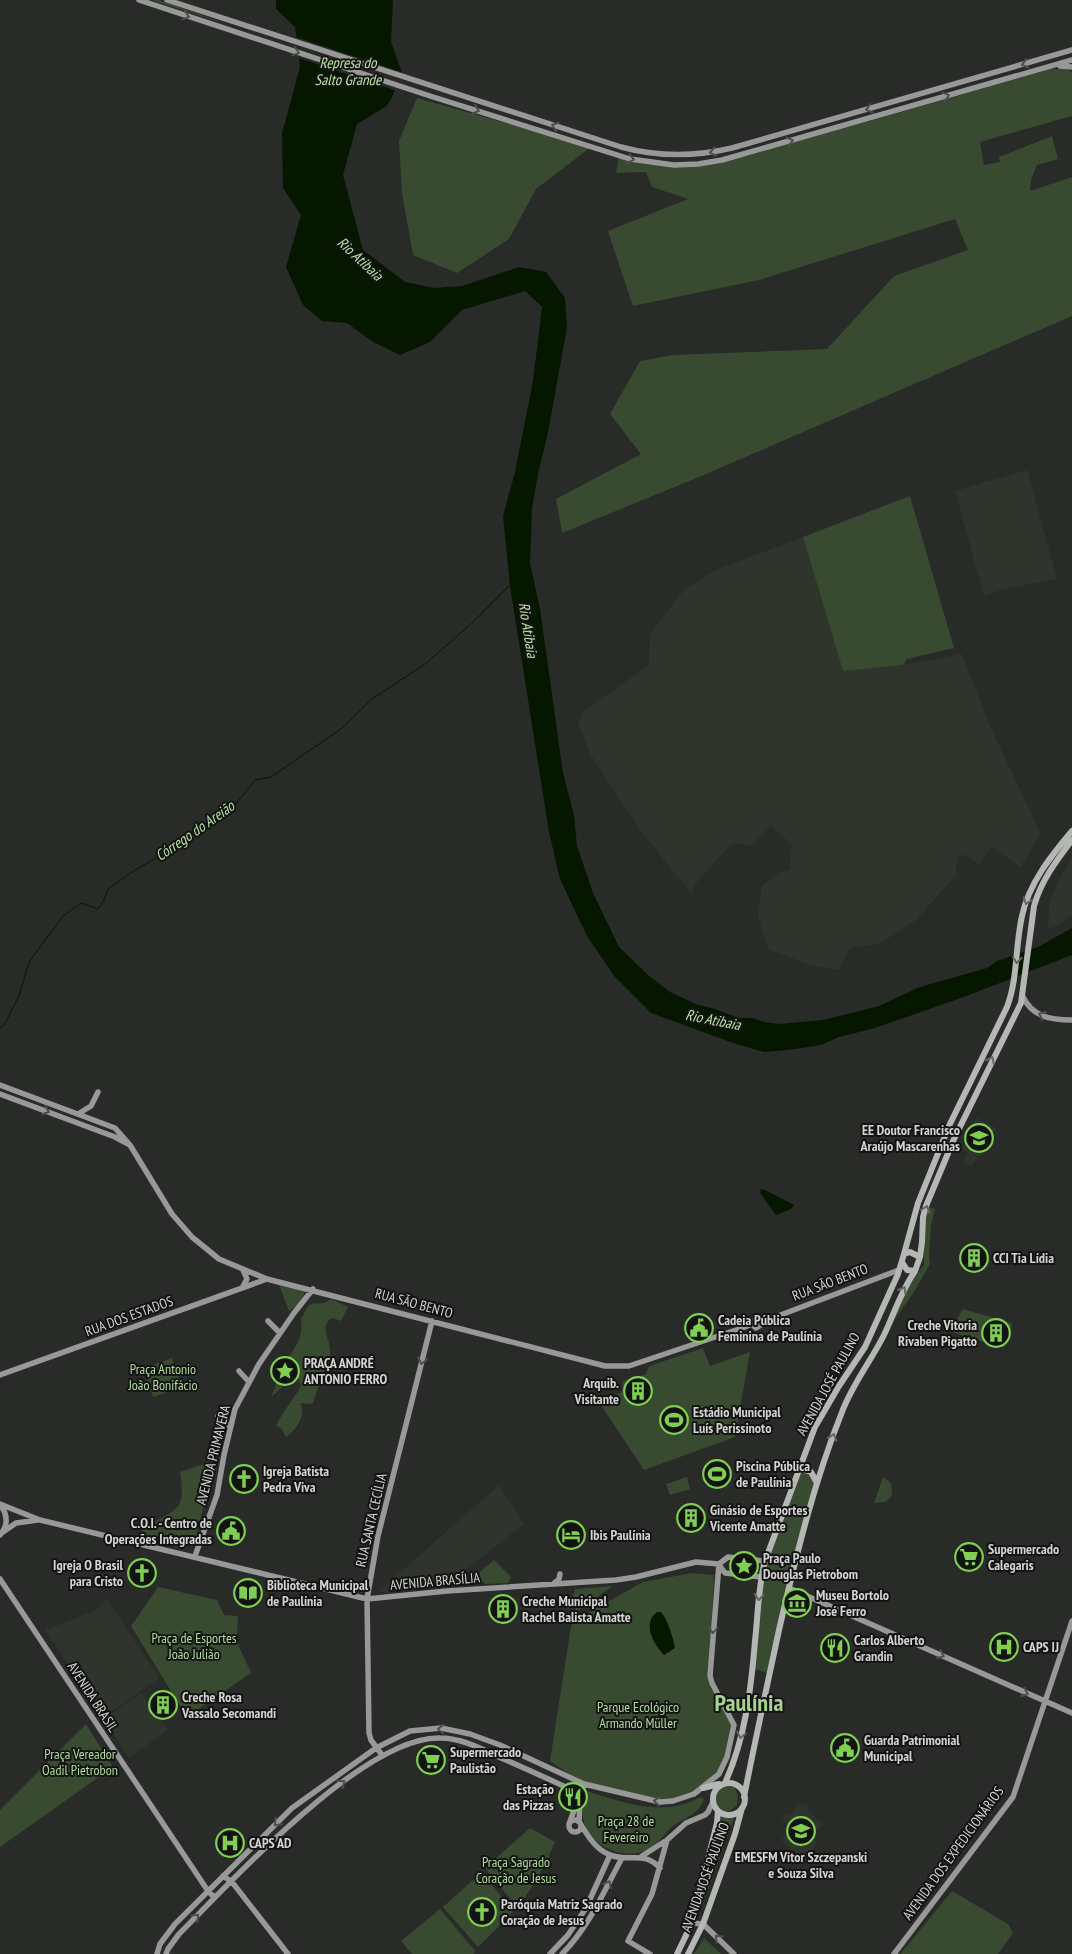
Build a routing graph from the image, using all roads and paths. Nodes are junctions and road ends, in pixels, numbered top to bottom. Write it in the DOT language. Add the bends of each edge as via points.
graph roads {
  1 [pos="140,0"];
  2 [pos="168,0"];
  3 [pos="1072,50"];
  4 [pos="1072,60"];
  5 [pos="1055,65"];
  6 [pos="1072,67"];
  7 [pos="1072,831"];
  8 [pos="1072,840"];
  9 [pos="1022,995"];
  10 [pos="1072,1020"];
  11 [pos="0,1085"];
  12 [pos="7,1087"];
  13 [pos="98,1092"];
  14 [pos="2,1095"];
  15 [pos="78,1114"];
  16 [pos="130,1145"];
  17 [pos="904,1254"];
  18 [pos="920,1257"];
  19 [pos="902,1262"];
  20 [pos="243,1270"];
  21 [pos="899,1270"];
  22 [pos="907,1270"];
  23 [pos="915,1271"];
  24 [pos="267,1278"];
  25 [pos="242,1288"];
  26 [pos="313,1289"];
  27 [pos="268,1320"];
  28 [pos="432,1321"];
  29 [pos="280,1333"];
  30 [pos="239,1371"];
  31 [pos="0,1375"];
  32 [pos="249,1382"];
  33 [pos="218,1416"];
  34 [pos="230,1428"];
  35 [pos="799,1468"];
  36 [pos="817,1482"];
  37 [pos="0,1504"];
  38 [pos="40,1520"];
  39 [pos="2,1533"];
  40 [pos="195,1556"];
  41 [pos="765,1561"];
  42 [pos="719,1564"];
  43 [pos="560,1574"];
  44 [pos="761,1577"];
  45 [pos="0,1579"];
  46 [pos="552,1584"];
  47 [pos="789,1588"];
  48 [pos="367,1599"];
  49 [pos="1072,1621"];
  50 [pos="1046,1702"];
  51 [pos="1072,1713"];
  52 [pos="470,1734"];
  53 [pos="467,1743"];
  54 [pos="376,1748"];
  55 [pos="514,1752"];
  56 [pos="382,1755"];
  57 [pos="529,1759"];
  58 [pos="511,1762"];
  59 [pos="524,1768"];
  60 [pos="724,1783"];
  61 [pos="584,1784"];
  62 [pos="703,1788"];
  63 [pos="314,1791"];
  64 [pos="580,1794"];
  65 [pos="744,1797"];
  66 [pos="305,1798"];
  67 [pos="316,1802"];
  68 [pos="713,1802"];
  69 [pos="742,1808"];
  70 [pos="718,1811"];
  71 [pos="569,1824"];
  72 [pos="580,1824"];
  73 [pos="575,1832"];
  74 [pos="589,1838"];
  75 [pos="261,1839"];
  76 [pos="667,1840"];
  77 [pos="268,1847"];
  78 [pos="610,1855"];
  79 [pos="642,1856"];
  80 [pos="622,1858"];
  81 [pos="660,1868"];
  82 [pos="224,1876"];
  83 [pos="232,1882"];
  84 [pos="208,1891"];
  85 [pos="219,1894"];
  86 [pos="692,1923"];
  87 [pos="175,1924"];
  88 [pos="703,1924"];
  89 [pos="181,1931"];
  90 [pos="896,1951"];
  91 [pos="157,1954"];
  92 [pos="166,1954"];
  93 [pos="288,1954"];
  94 [pos="550,1954"];
  95 [pos="562,1954"];
  96 [pos="650,1954"];
  97 [pos="677,1954"];
  98 [pos="688,1954"];
  99 [pos="734,1954"];
  1 -- 5 [label="main road, one-way" via="630,159 662,164 686,165 734,157"];
  3 -- 2 [label="main road, one-way" via="732,148 685,155 652,154 432,87"];
  4 -- 5 [label="main road"];
  5 -- 6 [label="main road"];
  7 -- 17 [label="main road, one-way" via="1043,868 1028,897 1022,917 1015,980 1007,1008 949,1126 918,1203"];
  8 -- 9 [label="main road" via="1038,891"];
  10 -- 9 [label="main road, one-way" via="1038,1015"];
  18 -- 9 [label="main road, one-way" via="926,1206 954,1138 1016,1014"];
  11 -- 12 [label="main road"];
  12 -- 14 [label="main road"];
  12 -- 15 [label="main road"];
  13 -- 15 [label="main road" via="91,1106"];
  14 -- 16 [label="main road, RUA SÃO BENTO, one-way"];
  15 -- 16 [label="main road, RUA SÃO BENTO" via="115,1128"];
  16 -- 20 [label="main road, RUA SÃO BENTO" via="164,1203 192,1237 219,1259"];
  17 -- 18 [label="main road" via="910,1252"];
  17 -- 19 [label="main road"];
  18 -- 23 [label="main road"];
  19 -- 21 [label="main road, AVENIDA JOSÉ PAULINO"];
  19 -- 22 [label="main road"];
  20 -- 24 [label="main road, RUA SÃO BENTO"];
  20 -- 25 [label="main road" via="247,1279"];
  21 -- 22 [label="main road"];
  21 -- 28 [label="main road, RUA SÃO BENTO" via="760,1321 759,1327 746,1327 658,1357 617,1367 574,1359"];
  21 -- 35 [label="main road, AVENIDA JOSÉ PAULINO" via="865,1347 816,1427"];
  22 -- 23 [label="main road"];
  36 -- 23 [label="main road, AVENIDA JOSÉ PAULINO, one-way" via="842,1411 883,1336 899,1296"];
  24 -- 25 [label="main road, RUA DOS ESTADOS"];
  24 -- 26 [label="main road, RUA SÃO BENTO"];
  25 -- 31 [label="main road, RUA DOS ESTADOS"];
  26 -- 28 [label="main road, RUA SÃO BENTO"];
  26 -- 29 [label="main road, AVENIDA PRIMAVERA"];
  27 -- 29 [label="main road"];
  28 -- 48 [label="main road, RUA SANTA CECÍLIA, one-way" via="378,1536"];
  29 -- 32 [label="main road, AVENIDA PRIMAVERA"];
  30 -- 32 [label="main road"];
  32 -- 34 [label="main road, AVENIDA PRIMAVERA" via="235,1409"];
  33 -- 34 [label="main road"];
  34 -- 40 [label="main road, AVENIDA PRIMAVERA" via="217,1495"];
  35 -- 36 [label="main road" via="811,1472"];
  35 -- 41 [label="main road, AVENIDA JOSÉ PAULINO"];
  36 -- 47 [label="main road, AVENIDA JOSÉ PAULINO"];
  37 -- 38 [label="main road, AVENIDA BRASÍLIA"];
  37 -- 39 [label="main road" via="6,1517"];
  38 -- 39 [label="main road, AVENIDA BRASÍLIA" via="22,1521"];
  38 -- 40 [label="main road, AVENIDA BRASÍLIA"];
  40 -- 48 [label="main road, AVENIDA BRASÍLIA"];
  41 -- 42 [label="main road, AVENIDA BRASÍLIA" via="728,1557"];
  41 -- 44 [label="main road, AVENIDA JOSÉ PAULINO"];
  42 -- 44 [label="main road, AVENIDA BRASÍLIA" via="725,1573"];
  42 -- 46 [label="main road, AVENIDA BRASÍLIA" via="696,1562 636,1577"];
  42 -- 62 [label="main road, one-way" via="710,1676 734,1725 724,1765"];
  43 -- 46 [label="main road"];
  44 -- 60 [label="main road, AVENIDA JOSÉ PAULINO, one-way" via="748,1704 738,1748"];
  45 -- 84 [label="main road, AVENIDA BRASIL"];
  46 -- 48 [label="main road, AVENIDA BRASÍLIA"];
  47 -- 50 [label="main road, one-way"];
  47 -- 65 [label="main road, AVENIDA JOSÉ PAULINO"];
  48 -- 54 [label="main road, RUA SANTA CECÍLIA" via="370,1733"];
  49 -- 50 [label="main road, AVENIDA DOS EXPEDICIONÁRIOS"];
  50 -- 51 [label="main road"];
  50 -- 90 [label="main road, AVENIDA DOS EXPEDICIONÁRIOS" via="1013,1797"];
  52 -- 53 [label="main road"];
  52 -- 54 [label="main road, one-way" via="449,1729 410,1731"];
  52 -- 55 [label="main road"];
  53 -- 56 [label="main road" via="426,1738"];
  53 -- 58 [label="main road"];
  54 -- 56 [label="main road, RUA SANTA CECÍLIA"];
  54 -- 63 [label="main road"];
  55 -- 57 [label="main road"];
  55 -- 58 [label="main road" via="516,1758"];
  67 -- 56 [label="main road, one-way"];
  57 -- 59 [label="main road" via="522,1761"];
  57 -- 61 [label="main road"];
  58 -- 59 [label="main road"];
  59 -- 64 [label="main road"];
  60 -- 62 [label="main road"];
  60 -- 65 [label="main road" via="740,1787"];
  60 -- 68 [label="main road" via="715,1790"];
  62 -- 61 [label="main road, one-way" via="684,1798 660,1802"];
  61 -- 64 [label="main road"];
  63 -- 66 [label="main road"];
  63 -- 67 [label="main road"];
  64 -- 71 [label="main road"];
  64 -- 72 [label="main road"];
  65 -- 69 [label="main road"];
  66 -- 67 [label="main road"];
  66 -- 75 [label="main road, one-way"];
  67 -- 77 [label="main road"];
  68 -- 70 [label="main road"];
  68 -- 76 [label="main road" via="708,1812 686,1823"];
  69 -- 70 [label="main road" via="733,1814"];
  69 -- 88 [label="main road, AVENIDA JOSÉ PAULINO"];
  70 -- 86 [label="main road, AVENIDA JOSÉ PAULINO"];
  71 -- 72 [label="main road" via="574,1820"];
  71 -- 73 [label="main road"];
  72 -- 73 [label="main road"];
  72 -- 74 [label="main road"];
  73 -- 74 [label="main road"];
  74 -- 78 [label="main road"];
  75 -- 77 [label="main road"];
  75 -- 82 [label="main road"];
  76 -- 79 [label="main road"];
  76 -- 81 [label="main road"];
  77 -- 83 [label="main road"];
  78 -- 80 [label="main road"];
  78 -- 94 [label="main road" via="586,1908"];
  79 -- 80 [label="main road"];
  79 -- 81 [label="main road"];
  95 -- 80 [label="main road, one-way" via="575,1941 594,1911"];
  81 -- 96 [label="main road" via="652,1894 628,1941"];
  82 -- 83 [label="main road"];
  82 -- 84 [label="main road"];
  83 -- 85 [label="main road"];
  83 -- 93 [label="main road"];
  84 -- 85 [label="main road" via="214,1897"];
  84 -- 87 [label="main road"];
  89 -- 85 [label="main road, one-way"];
  86 -- 88 [label="main road"];
  86 -- 97 [label="main road, AVENIDA JOSÉ PAULINO"];
  87 -- 89 [label="main road"];
  87 -- 91 [label="main road" via="160,1944"];
  88 -- 98 [label="main road, AVENIDA JOSÉ PAULINO"];
  99 -- 88 [label="main road, one-way"];
  89 -- 92 [label="main road"];
}
